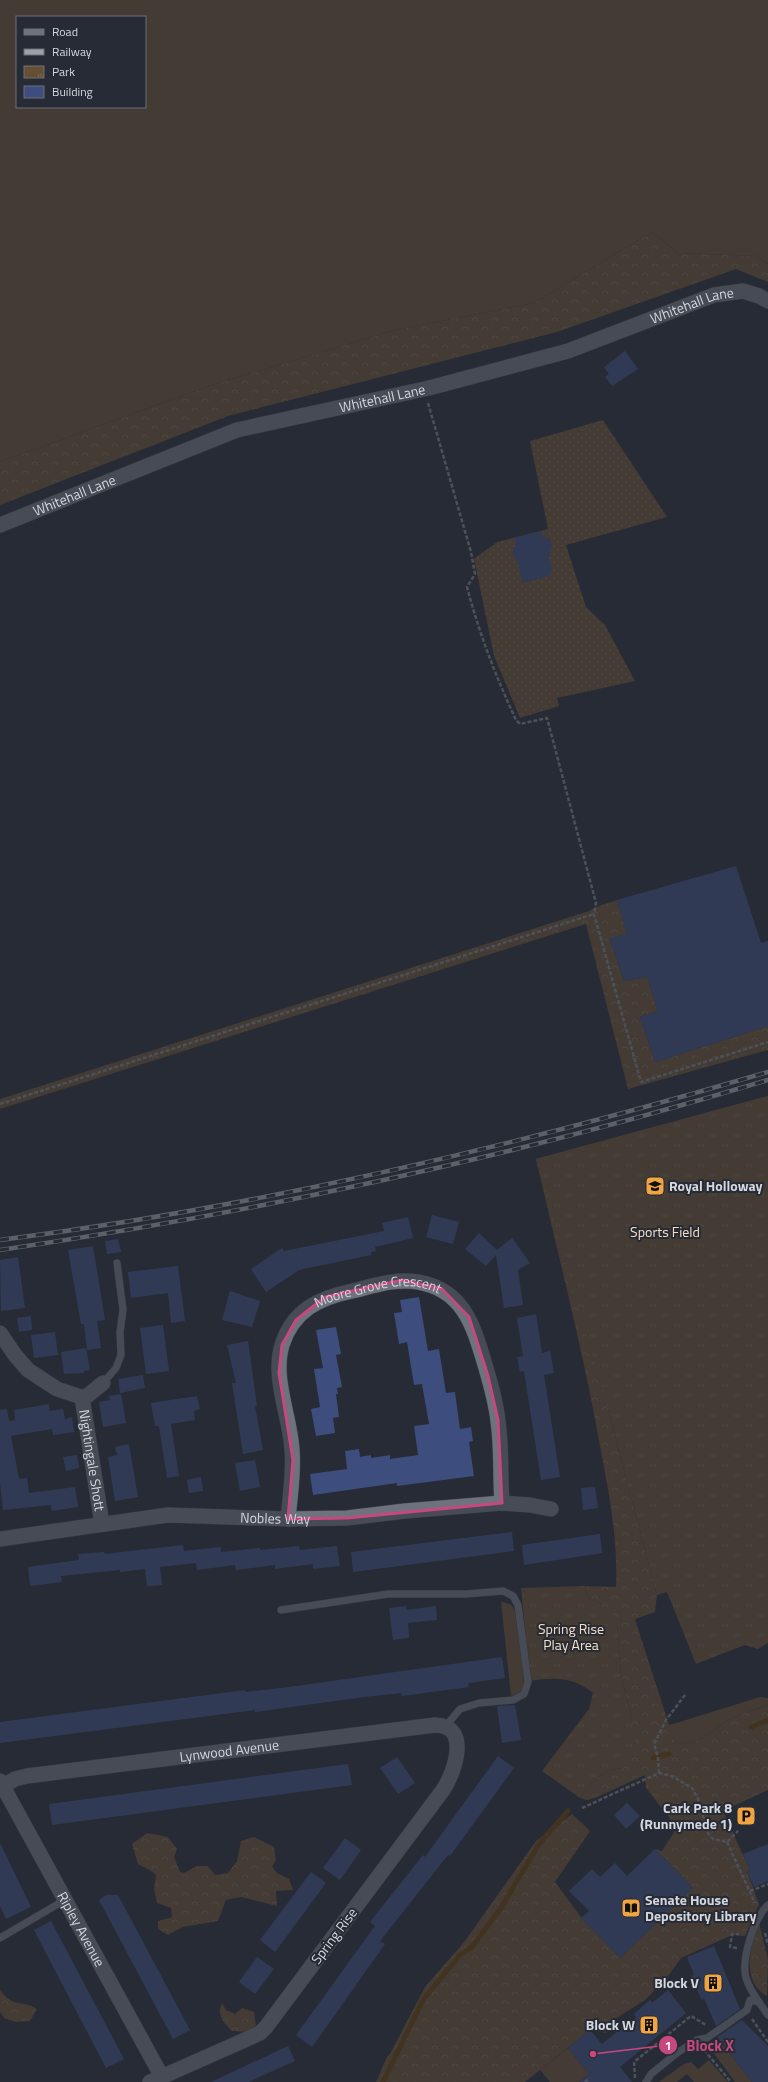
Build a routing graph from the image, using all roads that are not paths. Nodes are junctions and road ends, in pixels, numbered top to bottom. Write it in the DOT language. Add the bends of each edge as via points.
graph roads {
  1 [pos="768,301"];
  2 [pos="0,525"];
  3 [pos="117,1263"];
  4 [pos="0,1333"];
  5 [pos="104,1383"];
  6 [pos="82,1397"];
  7 [pos="502,1503"];
  8 [pos="551,1509"];
  9 [pos="288,1519"];
  10 [pos="102,1524"];
  11 [pos="0,1539"];
  12 [pos="281,1610"];
  13 [pos="450,1731"];
  14 [pos="2,1784"];
  15 [pos="65,1900"];
  16 [pos="768,1905"];
  17 [pos="0,1938"];
  18 [pos="759,2002"];
  19 [pos="768,2015"];
  20 [pos="156,2079"];
  21 [pos="646,2082"];
  1 -- 2 [label="street, Whitehall Lane" via="743,291 714,294 593,343 424,389 238,430"];
  3 -- 5 [label="lane, Nightingale Shott" via="123,1310 120,1332 121,1356 116,1368"];
  4 -- 6 [label="street, Nightingale Shott" via="15,1355 39,1378 73,1396"];
  5 -- 6 [label="street, Nightingale Shott"];
  6 -- 10 [label="street, Nightingale Shott"];
  7 -- 8 [label="street, Nobles Way"];
  7 -- 9 [label="street, Nobles Way" via="347,1518"];
  7 -- 9 [label="street, Moore Grove Crescent" via="498,1420 492,1388 474,1330 463,1309 442,1289 402,1280 326,1297 305,1310 288,1332 279,1360 279,1373 292,1448"];
  9 -- 10 [label="street, Nobles Way" via="168,1515"];
  10 -- 11 [label="street, Nobles Way"];
  12 -- 13 [label="lane" via="388,1594 466,1594 503,1591 513,1596 518,1604 528,1682 524,1694 513,1700 460,1709"];
  13 -- 14 [label="street, Lynwood Avenue" via="435,1725 416,1727 27,1776"];
  13 -- 20 [label="street, Spring Rise" via="457,1741 452,1778 266,2027 253,2036"];
  14 -- 15 [label="street, Ripley Avenue"];
  15 -- 17 [label="lane"];
  15 -- 20 [label="street, Ripley Avenue"];
  16 -- 18 [label="lane" via="754,1925 746,1967 748,1983"];
  18 -- 19 [label="lane"];
  18 -- 21 [label="lane" via="750,2000 747,2010 707,2038 696,2040 650,2074"];
}
